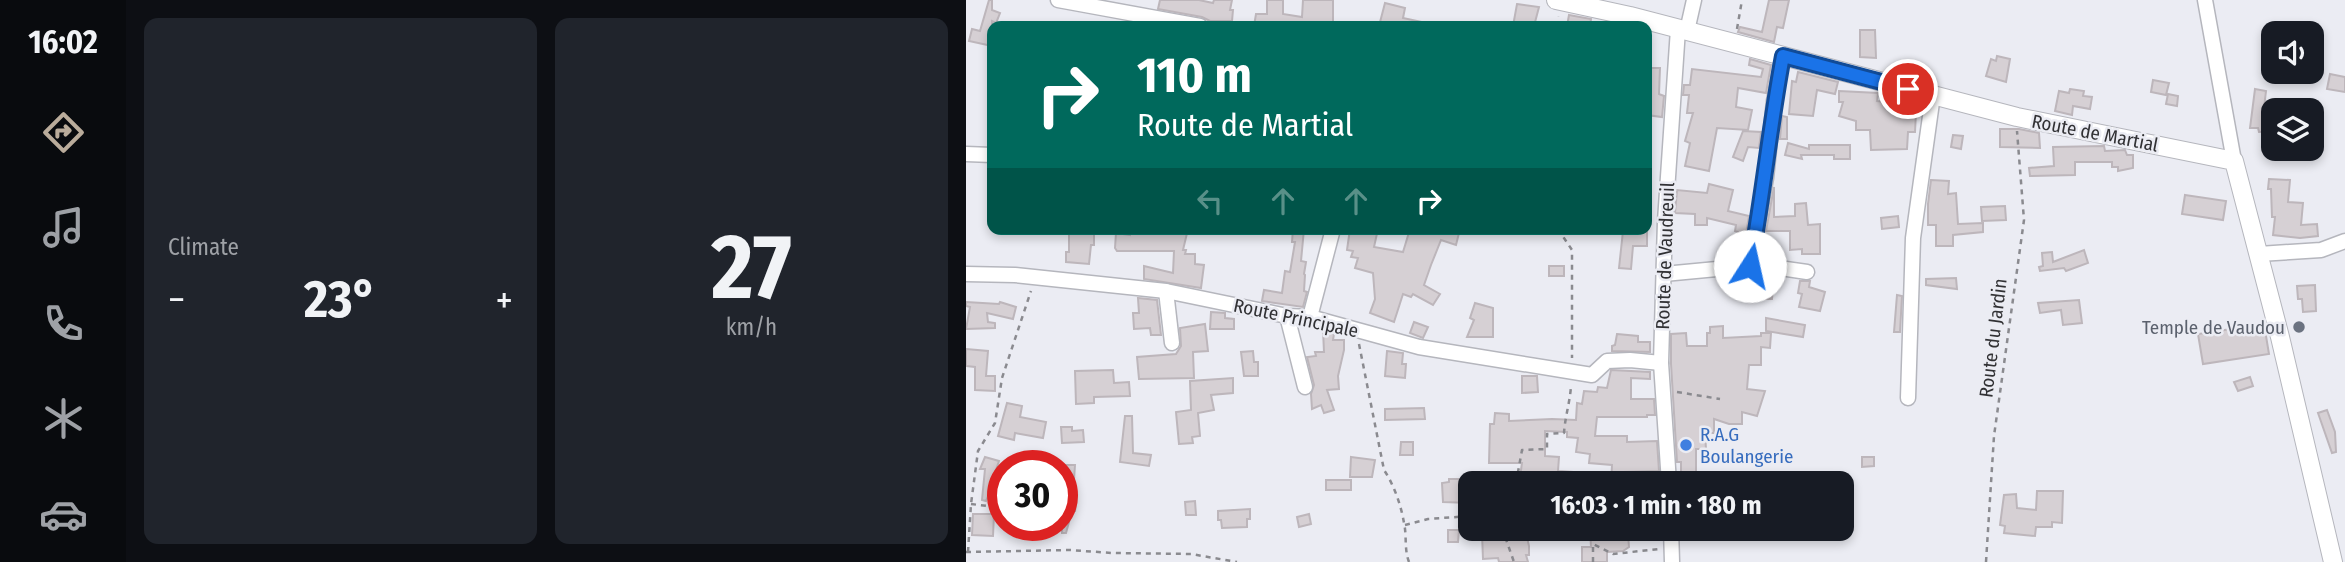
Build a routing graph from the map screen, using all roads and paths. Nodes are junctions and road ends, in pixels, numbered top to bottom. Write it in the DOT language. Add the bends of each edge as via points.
graph roads {
  1 [pos="1058,0"];
  2 [pos="1556,0"];
  3 [pos="1693,0"];
  4 [pos="1742,0"];
  5 [pos="2205,0"];
  6 [pos="1173,21"];
  7 [pos="1645,21"];
  8 [pos="1652,23"];
  9 [pos="1683,30"];
  10 [pos="1735,43"];
  11 [pos="1783,56"];
  12 [pos="1933,95"];
  13 [pos="2017,117"];
  14 [pos="966,155"];
  15 [pos="987,155"];
  16 [pos="2234,161"];
  17 [pos="1331,235"];
  18 [pos="1562,235"];
  19 [pos="2345,241"];
  20 [pos="2259,254"];
  21 [pos="1750,266"];
  22 [pos="1807,272"];
  23 [pos="966,274"];
  24 [pos="1664,274"];
  25 [pos="1032,277"];
  26 [pos="1166,291"];
  27 [pos="1287,316"];
  28 [pos="1310,317"];
  29 [pos="1357,330"];
  30 [pos="1171,343"];
  31 [pos="1661,363"];
  32 [pos="1572,372"];
  33 [pos="1305,387"];
  34 [pos="1663,389"];
  35 [pos="1908,398"];
  36 [pos="1720,399"];
  37 [pos="1518,471"];
  38 [pos="1668,471"];
  39 [pos="971,504"];
  40 [pos="987,506"];
  41 [pos="1458,517"];
  42 [pos="1405,525"];
  43 [pos="1507,541"];
  44 [pos="1672,541"];
  45 [pos="1672,546"];
  46 [pos="967,552"];
  47 [pos="1237,562"];
  48 [pos="1409,562"];
  49 [pos="1514,562"];
  50 [pos="1593,562"];
  51 [pos="1672,562"];
  52 [pos="1986,562"];
  53 [pos="2333,562"];
  1 -- 6 [label="street"];
  2 -- 7 [label="street, Route de Martial"];
  3 -- 9 [label="street, Route de Vaudreuil"];
  4 -- 10 [label="path"];
  5 -- 16 [label="street"];
  8 -- 9 [label="street, Route de Martial"];
  9 -- 10 [label="street, Route de Martial"];
  9 -- 24 [label="street, Route de Vaudreuil"];
  10 -- 11 [label="street, Route de Martial"];
  11 -- 12 [label="street, Route de Martial"];
  11 -- 21 [label="street"];
  12 -- 13 [label="street, Route de Martial"];
  12 -- 35 [label="street" via="1913,238"];
  13 -- 16 [label="street, Route de Martial"];
  13 -- 52 [label="path, Route du Jardin" via="2024,220 1994,436"];
  14 -- 15 [label="street"];
  16 -- 20 [label="street"];
  17 -- 28 [label="street"];
  18 -- 32 [label="path" via="1572,250"];
  19 -- 20 [label="street" via="2321,250"];
  20 -- 53 [label="street"];
  21 -- 22 [label="street"];
  21 -- 24 [label="street"];
  23 -- 25 [label="street, Route Principale"];
  24 -- 31 [label="street, Route de Vaudreuil"];
  25 -- 26 [label="street, Route Principale"];
  25 -- 39 [label="path" via="1002,378 995,423 978,451"];
  26 -- 27 [label="street, Route Principale"];
  26 -- 30 [label="street"];
  27 -- 28 [label="street, Route Principale"];
  27 -- 33 [label="street"];
  28 -- 29 [label="street, Route Principale"];
  29 -- 32 [label="street, Route Principale" via="1419,347"];
  29 -- 42 [label="path" via="1384,470"];
  31 -- 32 [label="street, Route Principale" via="1606,361 1592,375"];
  31 -- 34 [label="street, Route de Vaudreuil"];
  32 -- 37 [label="path" via="1564,433 1547,434 1547,449 1522,450"];
  34 -- 36 [label="path"];
  34 -- 38 [label="street, Route de Vaudreuil"];
  39 -- 40 [label="path"];
  39 -- 46 [label="path"];
  41 -- 42 [label="path"];
  42 -- 48 [label="path"];
  43 -- 49 [label="path"];
  44 -- 45 [label="street"];
  45 -- 50 [label="path" via="1613,554 1593,544"];
  45 -- 51 [label="street"];
  46 -- 47 [label="path" via="1191,554"];
}
